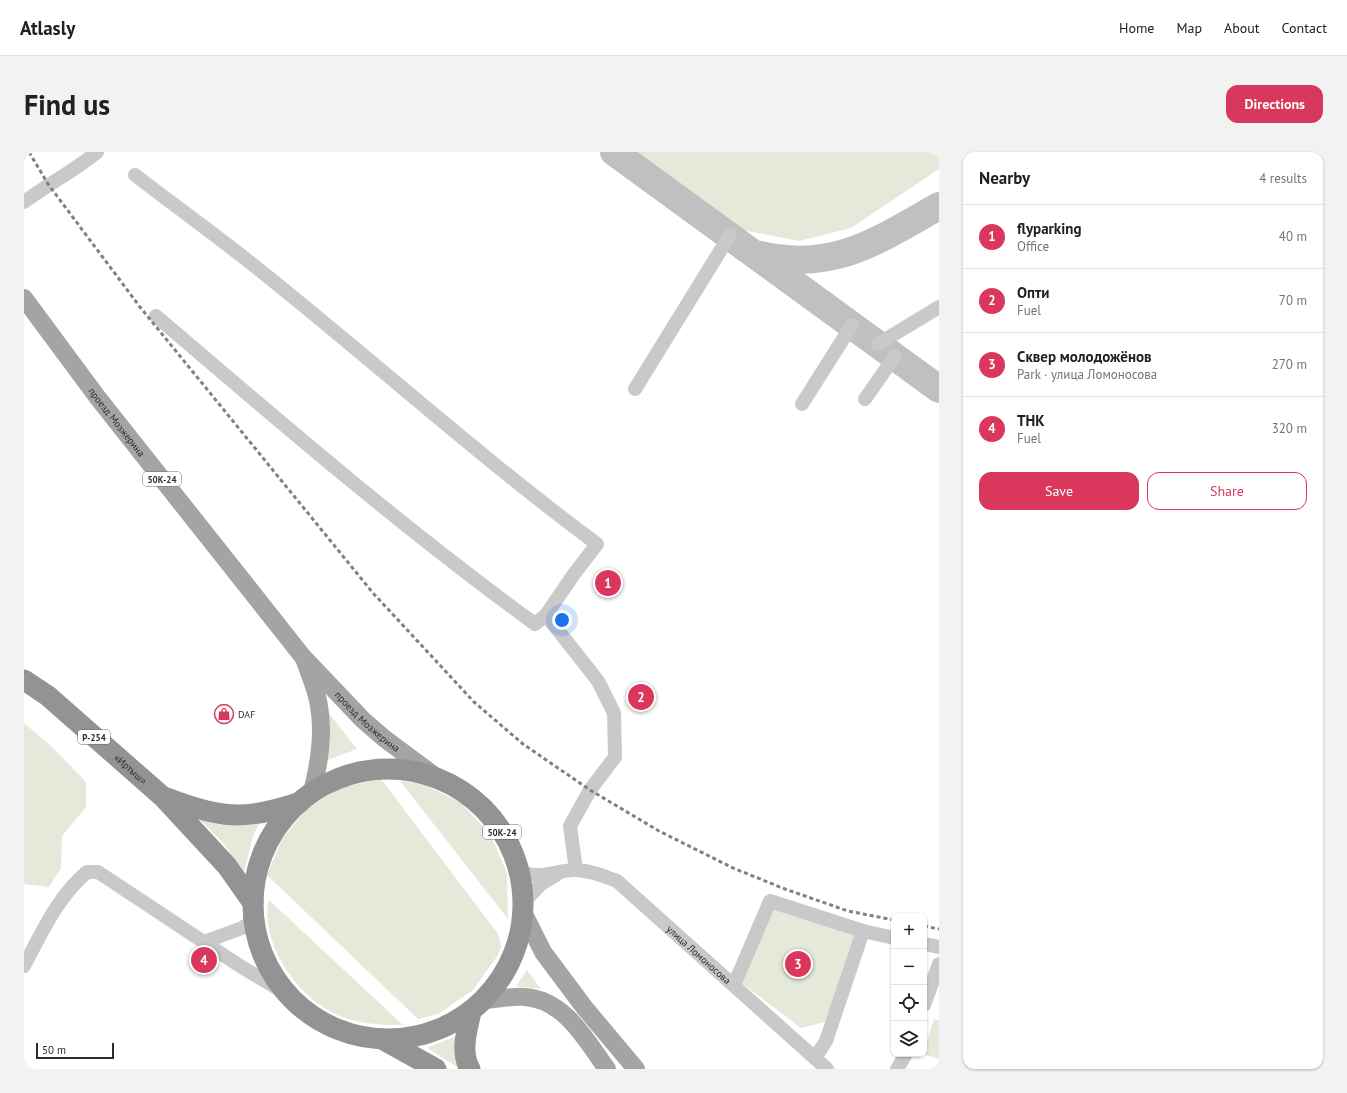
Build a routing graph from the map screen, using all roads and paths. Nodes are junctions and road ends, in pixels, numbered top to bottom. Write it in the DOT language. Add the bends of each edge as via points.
graph roads {
  1 [pos="97,152"];
  2 [pos="135,175"];
  3 [pos="24,202"];
  4 [pos="730,236"];
  5 [pos="24,298"];
  6 [pos="939,307"];
  7 [pos="156,316"];
  8 [pos="852,325"];
  9 [pos="878,344"];
  10 [pos="894,356"];
  11 [pos="635,388"];
  12 [pos="865,399"];
  13 [pos="802,404"];
  14 [pos="546,615"];
  15 [pos="304,657"];
  16 [pos="24,680"];
  17 [pos="439,779"];
  18 [pos="163,796"];
  19 [pos="305,798"];
  20 [pos="518,870"];
  21 [pos="576,870"];
  22 [pos="558,874"];
  23 [pos="523,908"];
  24 [pos="253,911"];
  25 [pos="863,931"];
  26 [pos="891,937"];
  27 [pos="204,942"];
  28 [pos="927,945"];
  29 [pos="939,947"];
  30 [pos="939,964"];
  31 [pos="24,966"];
  32 [pos="734,985"];
  33 [pos="287,994"];
  34 [pos="927,997"];
  35 [pos="478,1006"];
  36 [pos="382,1039"];
  37 [pos="904,1057"];
  38 [pos="815,1058"];
  39 [pos="436,1069"];
  40 [pos="470,1069"];
  41 [pos="607,1069"];
  42 [pos="636,1069"];
  43 [pos="826,1069"];
  44 [pos="897,1069"];
  1 -- 3 [label="street"];
  2 -- 14 [label="street" via="253,265 417,402 597,544"];
  4 -- 11 [label="street"];
  5 -- 15 [label="main road, проезд Мозжерина / 50К-24" via="98,398"];
  6 -- 9 [label="street"];
  7 -- 14 [label="street" via="358,488 463,572 534,624"];
  8 -- 13 [label="street"];
  10 -- 12 [label="street"];
  14 -- 21 [label="street" via="598,681 614,713 615,756 590,790 570,826"];
  15 -- 17 [label="main road, проезд Мозжерина / 50К-24" via="363,720"];
  15 -- 19 [label="main road, проезд Мозжерина / 50К-24" via="319,706 320,750 318,769"];
  16 -- 18 [label="highway, «Иртыш» / Р-254" via="48,696"];
  17 -- 19 [label="highway" via="407,770 373,770 341,777"];
  17 -- 20 [label="highway, 50К-24" via="466,794 489,815 507,840"];
  18 -- 19 [label="highway" via="218,815 245,815 277,810"];
  18 -- 24 [label="highway" via="227,866"];
  19 -- 24 [label="highway" via="279,824 265,848 256,875"];
  20 -- 22 [label="street" via="538,875"];
  20 -- 23 [label="highway, 50К-24"];
  21 -- 22 [label="street, улица Ломоносова"];
  21 -- 32 [label="street, улица Ломоносова" via="598,873 617,881"];
  22 -- 23 [label="street" via="541,884"];
  23 -- 35 [label="highway" via="519,939 509,964"];
  23 -- 42 [label="main road, 50К-24" via="543,952 584,1007"];
  24 -- 27 [label="street" via="242,928"];
  24 -- 33 [label="highway" via="265,959"];
  25 -- 26 [label="street"];
  25 -- 32 [label="street" via="770,902"];
  25 -- 38 [label="street" via="826,1041"];
  27 -- 31 [label="street" via="98,872 87,872 52,915"];
  27 -- 33 [label="street"];
  28 -- 29 [label="street"];
  30 -- 34 [label="street"];
  32 -- 38 [label="street, улица Ломоносова"];
  33 -- 36 [label="highway" via="314,1017 347,1033"];
  35 -- 36 [label="highway" via="424,1034"];
  35 -- 40 [label="highway" via="464,1043 466,1064"];
  35 -- 41 [label="main road" via="523,997 536,998 552,1005 567,1016"];
  36 -- 39 [label="highway"];
  37 -- 44 [label="street"];
  38 -- 43 [label="street, улица Ломоносова"];
}
